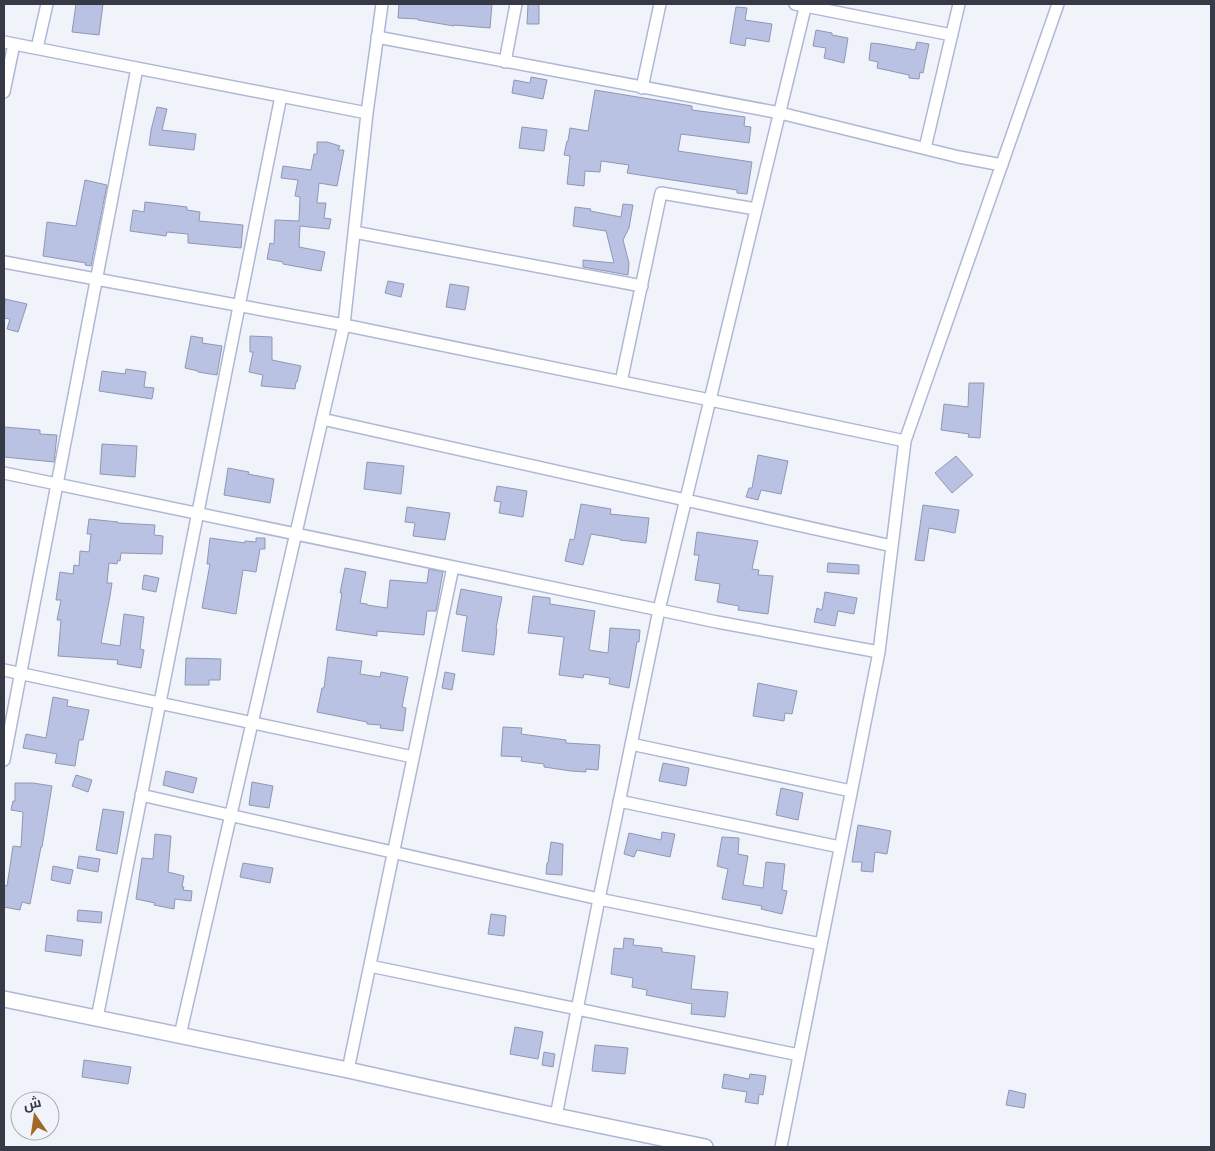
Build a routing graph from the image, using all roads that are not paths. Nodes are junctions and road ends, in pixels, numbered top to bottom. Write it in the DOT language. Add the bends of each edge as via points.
graph roads {
  1 [pos="47,4"];
  2 [pos="382,4"];
  3 [pos="516,4"];
  4 [pos="660,4"];
  5 [pos="802,4"];
  6 [pos="959,4"];
  7 [pos="1058,4"];
  8 [pos="952,35"];
  9 [pos="377,37"];
  10 [pos="9,43"];
  11 [pos="37,48"];
  12 [pos="505,62"];
  13 [pos="137,68"];
  14 [pos="642,88"];
  15 [pos="4,92"];
  16 [pos="281,96"];
  17 [pos="367,113"];
  18 [pos="780,113"];
  19 [pos="925,148"];
  20 [pos="1002,165"];
  21 [pos="756,209"];
  22 [pos="354,232"];
  23 [pos="4,262"];
  24 [pos="96,279"];
  25 [pos="642,286"];
  26 [pos="239,306"];
  27 [pos="344,325"];
  28 [pos="622,382"];
  29 [pos="710,400"];
  30 [pos="322,419"];
  31 [pos="905,441"];
  32 [pos="4,472"];
  33 [pos="57,484"];
  34 [pos="686,500"];
  35 [pos="198,513"];
  36 [pos="296,534"];
  37 [pos="892,546"];
  38 [pos="453,567"];
  39 [pos="659,610"];
  40 [pos="879,652"];
  41 [pos="4,670"];
  42 [pos="21,673"];
  43 [pos="160,703"];
  44 [pos="252,723"];
  45 [pos="7,730"];
  46 [pos="631,744"];
  47 [pos="413,757"];
  48 [pos="4,760"];
  49 [pos="851,791"];
  50 [pos="141,796"];
  51 [pos="619,801"];
  52 [pos="231,816"];
  53 [pos="840,847"];
  54 [pos="393,853"];
  55 [pos="599,899"];
  56 [pos="821,944"];
  57 [pos="370,966"];
  58 [pos="4,999"];
  59 [pos="577,1009"];
  60 [pos="96,1018"];
  61 [pos="180,1035"];
  62 [pos="799,1055"];
  63 [pos="348,1070"];
  64 [pos="556,1116"];
  65 [pos="705,1147"];
  66 [pos="781,1147"];
  1 -- 11 [label="street"];
  2 -- 9 [label="street"];
  3 -- 12 [label="street"];
  4 -- 14 [label="street"];
  5 -- 8 [label="street"];
  5 -- 18 [label="street"];
  6 -- 8 [label="street"];
  7 -- 20 [label="street"];
  8 -- 19 [label="street"];
  9 -- 12 [label="street"];
  9 -- 17 [label="street"];
  10 -- 11 [label="street"];
  10 -- 15 [label="street"];
  11 -- 13 [label="street"];
  12 -- 14 [label="street"];
  13 -- 16 [label="street"];
  13 -- 24 [label="street"];
  14 -- 18 [label="street"];
  16 -- 17 [label="street"];
  16 -- 26 [label="street"];
  17 -- 22 [label="street"];
  18 -- 19 [label="street"];
  18 -- 21 [label="street"];
  19 -- 20 [label="street"];
  20 -- 31 [label="street"];
  21 -- 25 [label="street" via="661,193"];
  21 -- 29 [label="street"];
  22 -- 25 [label="street"];
  22 -- 27 [label="street"];
  23 -- 24 [label="street"];
  24 -- 26 [label="street"];
  24 -- 33 [label="street"];
  25 -- 28 [label="street"];
  26 -- 27 [label="street"];
  26 -- 35 [label="street"];
  27 -- 28 [label="street"];
  27 -- 30 [label="street"];
  28 -- 29 [label="street"];
  29 -- 31 [label="street"];
  29 -- 34 [label="street"];
  30 -- 34 [label="street"];
  30 -- 36 [label="street"];
  31 -- 37 [label="street"];
  32 -- 33 [label="street"];
  33 -- 35 [label="street"];
  33 -- 42 [label="street"];
  34 -- 37 [label="street"];
  34 -- 39 [label="street"];
  35 -- 36 [label="street"];
  35 -- 43 [label="street"];
  36 -- 38 [label="street"];
  36 -- 44 [label="street"];
  37 -- 40 [label="street"];
  38 -- 39 [label="street"];
  38 -- 47 [label="street"];
  39 -- 40 [label="street"];
  39 -- 46 [label="street"];
  40 -- 49 [label="street"];
  41 -- 42 [label="street"];
  42 -- 43 [label="street"];
  42 -- 45 [label="street"];
  43 -- 44 [label="street"];
  43 -- 50 [label="street"];
  44 -- 47 [label="street"];
  44 -- 52 [label="street"];
  45 -- 48 [label="street"];
  46 -- 49 [label="street"];
  46 -- 51 [label="street"];
  47 -- 54 [label="street"];
  49 -- 53 [label="street"];
  50 -- 52 [label="street"];
  50 -- 60 [label="street"];
  51 -- 53 [label="street"];
  51 -- 55 [label="street"];
  52 -- 54 [label="street"];
  52 -- 61 [label="street"];
  53 -- 56 [label="street"];
  54 -- 55 [label="street"];
  54 -- 57 [label="street"];
  55 -- 56 [label="street"];
  55 -- 59 [label="street"];
  56 -- 62 [label="street"];
  57 -- 59 [label="street"];
  57 -- 63 [label="street"];
  58 -- 60 [label="main road"];
  59 -- 62 [label="street"];
  59 -- 64 [label="street"];
  60 -- 61 [label="main road"];
  61 -- 63 [label="main road"];
  62 -- 66 [label="street"];
  63 -- 64 [label="main road"];
  64 -- 65 [label="main road"];
}
